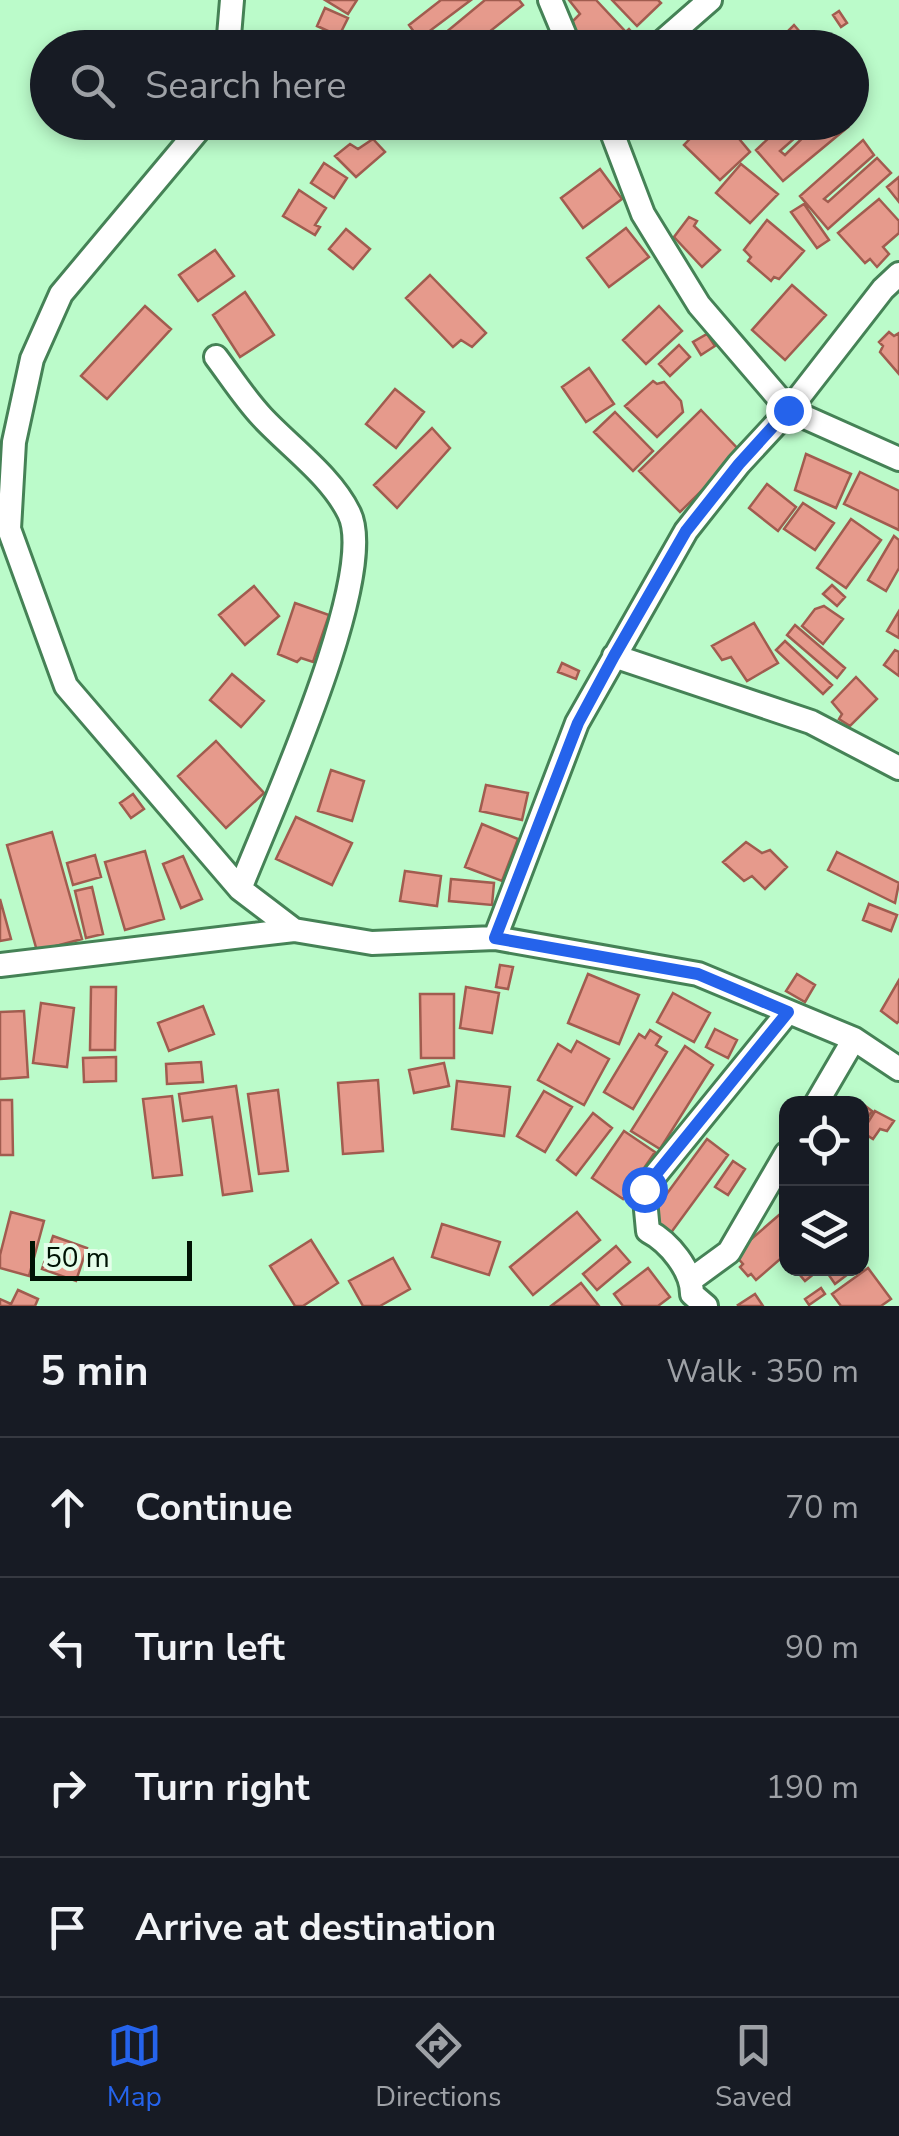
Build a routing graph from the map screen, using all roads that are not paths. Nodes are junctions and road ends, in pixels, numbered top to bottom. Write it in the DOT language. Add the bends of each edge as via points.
graph roads {
  1 [pos="232,0"];
  2 [pos="550,0"];
  3 [pos="710,0"];
  4 [pos="230,30"];
  5 [pos="562,30"];
  6 [pos="675,30"];
  7 [pos="191,140"];
  8 [pos="615,140"];
  9 [pos="899,274"];
  10 [pos="216,357"];
  11 [pos="788,410"];
  12 [pos="899,459"];
  13 [pos="614,656"];
  14 [pos="899,768"];
  15 [pos="240,889"];
  16 [pos="294,930"];
  17 [pos="495,938"];
  18 [pos="0,965"];
  19 [pos="788,1012"];
  20 [pos="854,1039"];
  21 [pos="899,1070"];
  22 [pos="821,1096"];
  23 [pos="779,1166"];
  24 [pos="692,1278"];
  25 [pos="706,1306"];
  1 -- 4 [label="street"];
  2 -- 5 [label="street"];
  3 -- 6 [label="street"];
  7 -- 15 [label="street" via="60,294 32,359 21,409 9,529 66,686"];
  8 -- 11 [label="street" via="642,214 689,290"];
  9 -- 11 [label="street"];
  10 -- 15 [label="street" via="258,413 336,492 351,516 355,544 335,648"];
  11 -- 12 [label="street"];
  11 -- 13 [label="street" via="686,531"];
  13 -- 14 [label="street" via="811,722"];
  13 -- 17 [label="street" via="578,723"];
  15 -- 16 [label="street"];
  16 -- 17 [label="street" via="372,943"];
  16 -- 18 [label="street"];
  17 -- 19 [label="street" via="698,974"];
  19 -- 20 [label="street"];
  19 -- 24 [label="street" via="644,1189 648,1231"];
  20 -- 21 [label="street"];
  20 -- 22 [label="street"];
  23 -- 24 [label="street" via="729,1252"];
  24 -- 25 [label="street" via="692,1294"];
}
